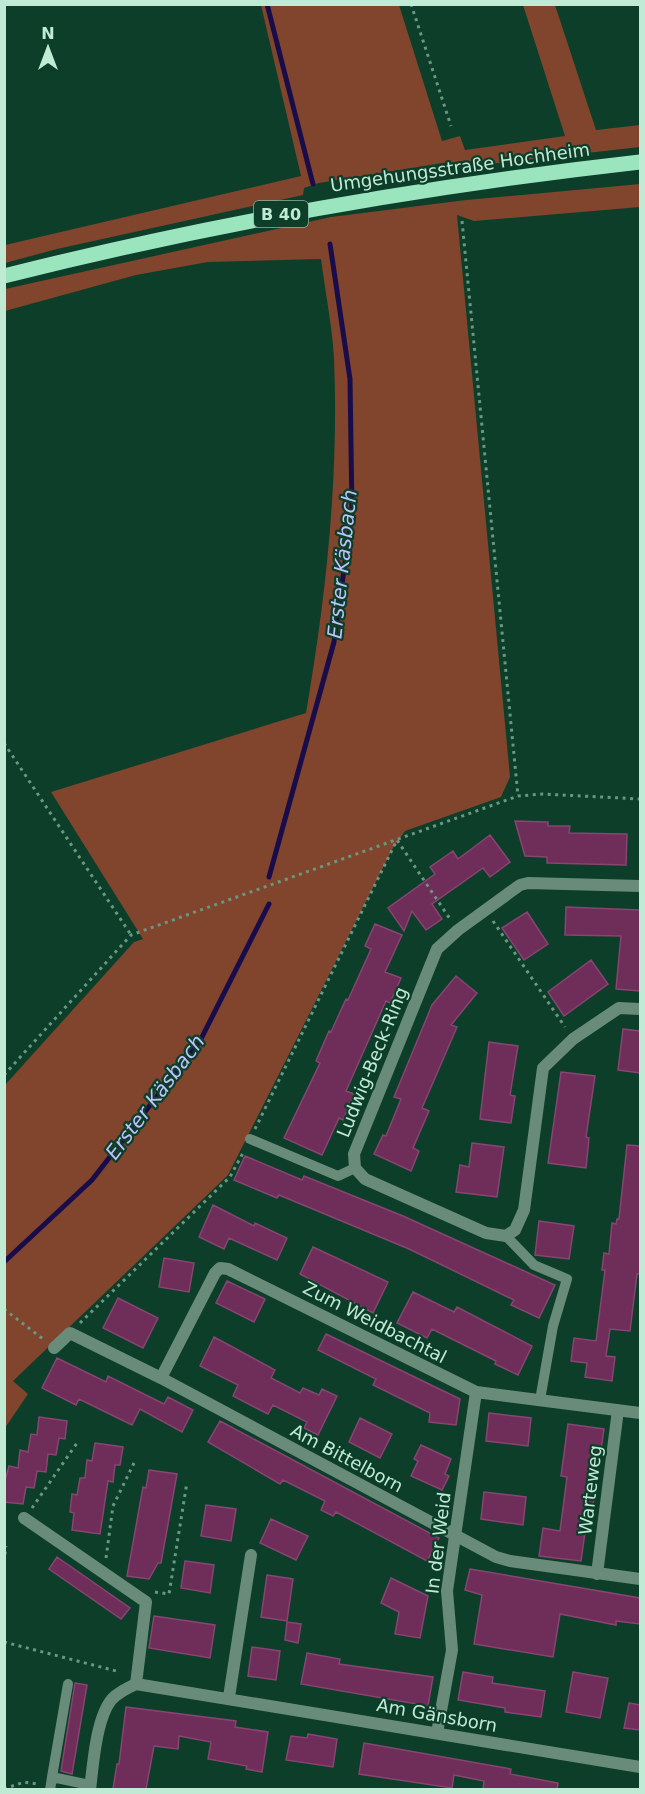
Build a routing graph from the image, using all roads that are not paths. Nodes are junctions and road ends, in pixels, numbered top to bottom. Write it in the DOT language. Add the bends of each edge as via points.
graph roads {
  1 [pos="640,162"];
  2 [pos="4,276"];
  3 [pos="640,886"];
  4 [pos="640,1009"];
  5 [pos="250,1139"];
  6 [pos="355,1168"];
  7 [pos="506,1236"];
  8 [pos="54,1348"];
  9 [pos="161,1378"];
  10 [pos="476,1392"];
  11 [pos="540,1400"];
  12 [pos="618,1410"];
  13 [pos="640,1413"];
  14 [pos="24,1518"];
  15 [pos="455,1537"];
  16 [pos="251,1555"];
  17 [pos="597,1574"];
  18 [pos="640,1579"];
  19 [pos="68,1684"];
  20 [pos="136,1684"];
  21 [pos="229,1697"];
  22 [pos="437,1733"];
  23 [pos="640,1767"];
  24 [pos="51,1784"];
  25 [pos="90,1787"];
  1 -- 2 [label="main road, Umgehungsstraße Hochheim / B 40" via="474,183 279,215"];
  3 -- 6 [label="street, Ludwig-Beck-Ring" via="520,885 437,949 354,1154"];
  4 -- 7 [label="street" via="619,1008 573,1039 543,1068 524,1210 515,1230"];
  5 -- 6 [label="lane" via="338,1176"];
  6 -- 7 [label="street" via="365,1179 387,1189 486,1233"];
  7 -- 11 [label="lane" via="534,1265 567,1279 553,1326"];
  8 -- 9 [label="street, Am Bittelborn" via="70,1333"];
  9 -- 10 [label="street, Zum Weidbachtal" via="220,1268"];
  9 -- 15 [label="street, Am Bittelborn"];
  10 -- 11 [label="street, Zum Weidbachtal"];
  10 -- 15 [label="street, In der Weid"];
  11 -- 12 [label="street, Zum Weidbachtal"];
  12 -- 13 [label="street, Zum Weidbachtal"];
  12 -- 17 [label="street, Warteweg"];
  14 -- 20 [label="street" via="146,1602"];
  15 -- 17 [label="street, Am Bittelborn" via="510,1561"];
  15 -- 22 [label="street, In der Weid" via="447,1592 452,1650"];
  16 -- 21 [label="street"];
  17 -- 18 [label="street, Am Bittelborn"];
  19 -- 24 [label="lane"];
  20 -- 21 [label="street, Am Gänsborn"];
  20 -- 25 [label="street" via="123,1690 107,1707"];
  21 -- 22 [label="street, Am Gänsborn"];
  22 -- 23 [label="street, Am Gänsborn"];
  24 -- 25 [label="lane"];
}
